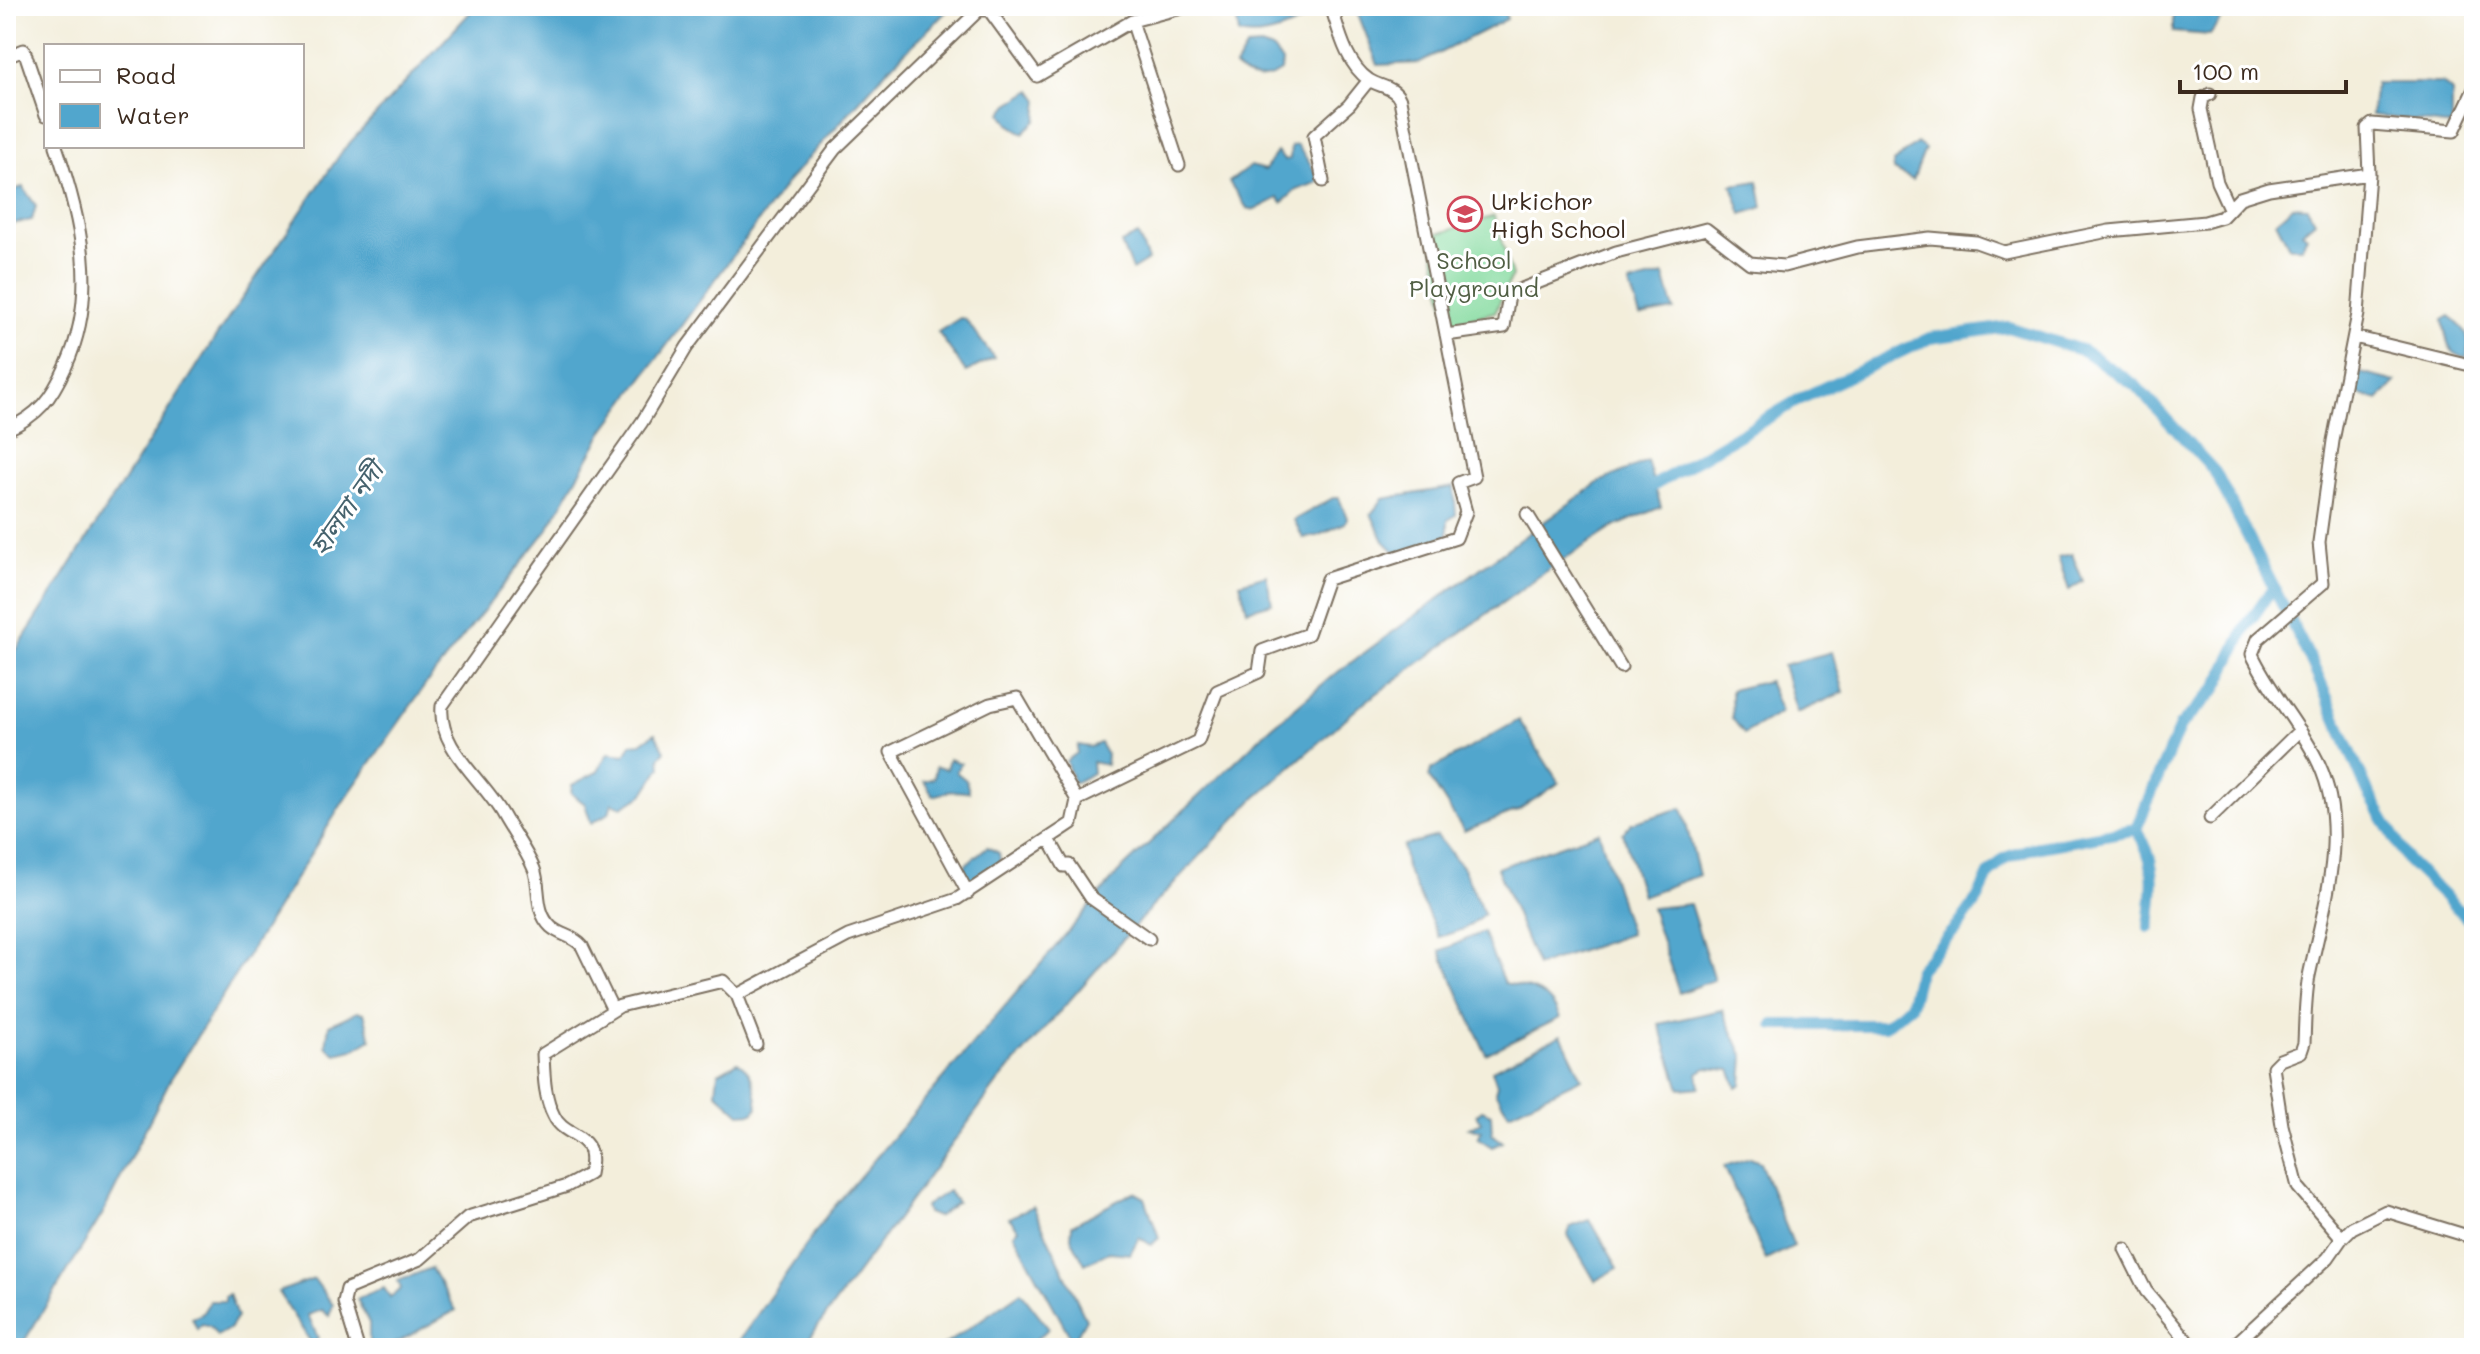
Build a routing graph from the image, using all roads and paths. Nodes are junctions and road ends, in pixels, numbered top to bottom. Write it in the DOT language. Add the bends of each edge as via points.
graph roads {
  1 [pos="1189,6"];
  2 [pos="1331,6"];
  3 [pos="1132,21"];
  4 [pos="6,57"];
  5 [pos="1369,80"];
  6 [pos="2474,89"];
  7 [pos="2210,94"];
  8 [pos="44,109"];
  9 [pos="57,148"];
  10 [pos="1179,165"];
  11 [pos="2369,174"];
  12 [pos="1323,181"];
  13 [pos="2229,208"];
  14 [pos="1446,335"];
  15 [pos="2354,337"];
  16 [pos="2474,366"];
  17 [pos="6,430"];
  18 [pos="1527,514"];
  19 [pos="1621,667"];
  20 [pos="2300,730"];
  21 [pos="1077,800"];
  22 [pos="2210,818"];
  23 [pos="1049,839"];
  24 [pos="968,893"];
  25 [pos="1149,939"];
  26 [pos="737,995"];
  27 [pos="613,1010"];
  28 [pos="756,1044"];
  29 [pos="2342,1238"];
  30 [pos="2474,1238"];
  31 [pos="2125,1249"];
  32 [pos="358,1348"];
  33 [pos="2193,1348"];
  34 [pos="2231,1348"];
  1 -- 3 [label="street"];
  2 -- 5 [label="street" via="1351,59"];
  3 -- 10 [label="street"];
  3 -- 27 [label="street" via="1037,76 989,10 979,10 835,149 687,347 642,422 442,706 444,734 494,799 535,871 545,917 551,927 582,946"];
  4 -- 8 [label="street" via="24,50"];
  5 -- 12 [label="street" via="1314,136"];
  5 -- 14 [label="street" via="1396,92 1400,100"];
  6 -- 11 [label="street" via="2454,131 2372,124 2367,128"];
  7 -- 13 [label="street" via="2201,109 2217,182"];
  9 -- 17 [label="street" via="84,253 86,301 77,343 46,406"];
  11 -- 13 [label="street" via="2269,189 2240,198"];
  11 -- 15 [label="street"];
  13 -- 14 [label="street" via="2222,217 2205,222 2109,231 2004,252 1976,242 1930,238 1857,247 1784,266 1750,263 1706,229 1616,252 1509,294 1504,327"];
  14 -- 21 [label="street" via="1474,477 1458,483 1466,512 1456,538 1327,579 1308,634 1262,651 1259,672 1217,691 1198,741"];
  15 -- 16 [label="street"];
  15 -- 20 [label="street" via="2319,542 2323,583 2258,639 2252,654"];
  18 -- 19 [label="street"];
  20 -- 22 [label="street"];
  20 -- 29 [label="street" via="2326,784 2333,840 2309,978 2303,1049 2275,1063 2274,1074 2298,1187"];
  21 -- 23 [label="street" via="1072,823"];
  21 -- 24 [label="street" via="1017,698 990,704 891,752"];
  23 -- 24 [label="street"];
  23 -- 25 [label="street" via="1091,898"];
  24 -- 26 [label="street" via="848,936"];
  26 -- 27 [label="street" via="723,981"];
  26 -- 28 [label="street"];
  27 -- 32 [label="street" via="543,1054 544,1085 554,1118 584,1140 589,1174 468,1217 420,1259 347,1289 344,1302"];
  29 -- 30 [label="street" via="2386,1211"];
  29 -- 34 [label="street" via="2328,1258"];
  31 -- 33 [label="street" via="2146,1291"];
}
